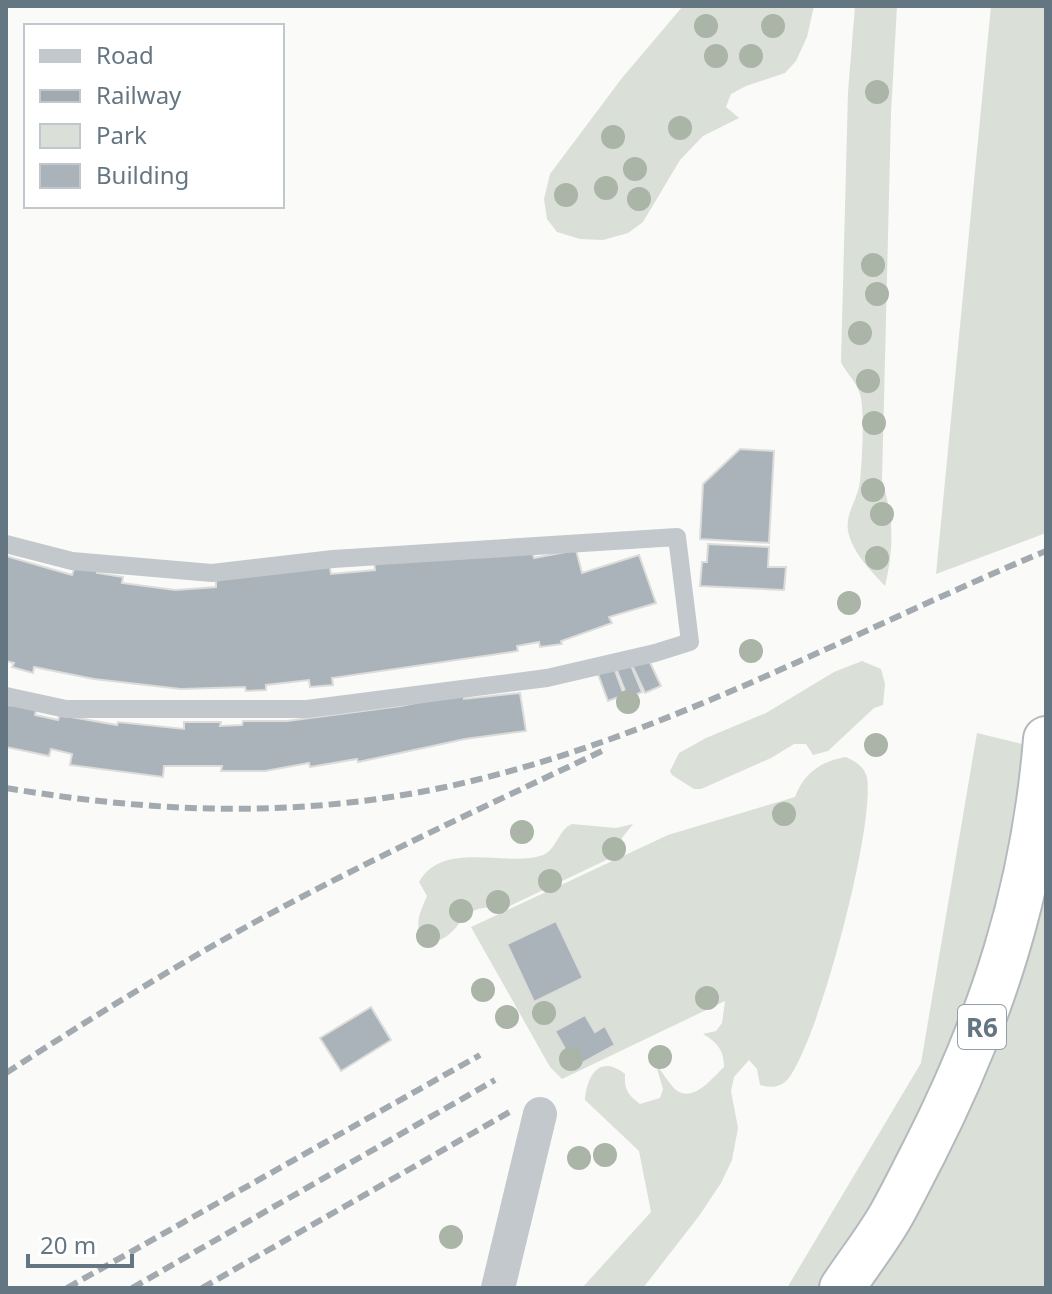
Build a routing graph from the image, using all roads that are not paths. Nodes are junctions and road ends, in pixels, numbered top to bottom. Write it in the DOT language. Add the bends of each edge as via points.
graph roads {
  1 [pos="6,544"];
  2 [pos="6,696"];
  3 [pos="1046,739"];
  4 [pos="540,1114"];
  5 [pos="498,1288"];
  6 [pos="842,1288"];
  1 -- 2 [label="lane" via="72,561 212,573 333,559 677,537 690,642 547,678 307,709 66,709"];
  3 -- 6 [label="highway, R6" via="1029,868 987,1013 942,1117 890,1217"];
  4 -- 5 [label="street"];
}
